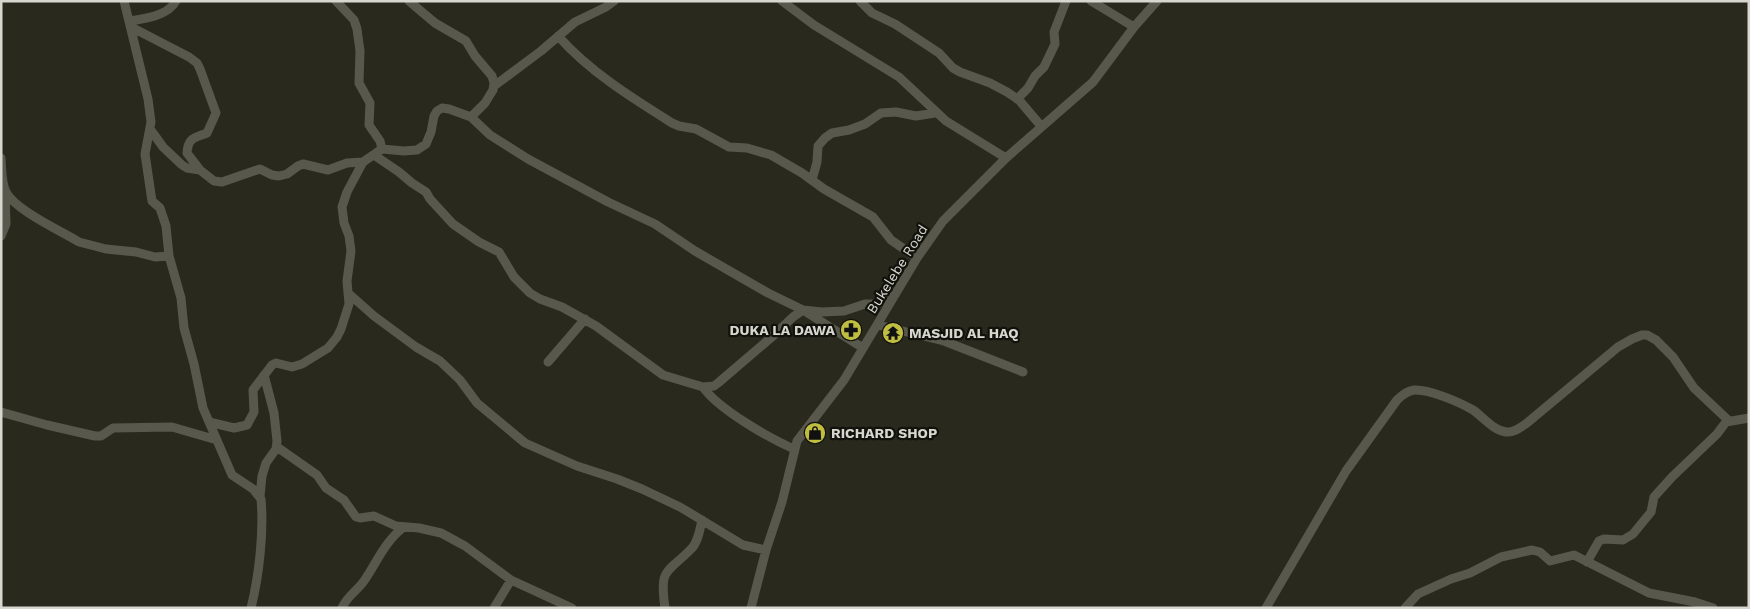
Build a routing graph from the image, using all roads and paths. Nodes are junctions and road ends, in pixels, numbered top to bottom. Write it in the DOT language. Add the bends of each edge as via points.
graph roads {
  1 [pos="124,1"];
  2 [pos="176,1"];
  3 [pos="336,1"];
  4 [pos="409,1"];
  5 [pos="614,1"];
  6 [pos="860,1"];
  7 [pos="1066,1"];
  8 [pos="1091,1"];
  9 [pos="1157,1"];
  10 [pos="786,2"];
  11 [pos="130,24"];
  12 [pos="1134,27"];
  13 [pos="558,36"];
  14 [pos="494,86"];
  15 [pos="1017,98"];
  16 [pos="936,113"];
  17 [pos="471,117"];
  18 [pos="1041,126"];
  19 [pos="150,129"];
  20 [pos="378,152"];
  21 [pos="1,158"];
  22 [pos="1006,158"];
  23 [pos="364,162"];
  24 [pos="200,170"];
  25 [pos="812,180"];
  26 [pos="5,191"];
  27 [pos="1,236"];
  28 [pos="168,256"];
  29 [pos="917,258"];
  30 [pos="348,293"];
  31 [pos="895,295"];
  32 [pos="803,310"];
  33 [pos="585,319"];
  34 [pos="878,325"];
  35 [pos="863,348"];
  36 [pos="548,362"];
  37 [pos="1023,372"];
  38 [pos="264,375"];
  39 [pos="703,387"];
  40 [pos="1,412"];
  41 [pos="1749,418"];
  42 [pos="1728,420"];
  43 [pos="209,422"];
  44 [pos="217,440"];
  45 [pos="277,447"];
  46 [pos="794,449"];
  47 [pos="260,496"];
  48 [pos="702,520"];
  49 [pos="404,527"];
  50 [pos="766,550"];
  51 [pos="1587,562"];
  52 [pos="511,580"];
  53 [pos="250,608"];
  54 [pos="342,608"];
  55 [pos="494,608"];
  56 [pos="572,608"];
  57 [pos="665,608"];
  58 [pos="751,608"];
  59 [pos="1266,608"];
  60 [pos="1405,608"];
  61 [pos="1713,608"];
  1 -- 11 [label="street"];
  2 -- 11 [label="street" via="169,10"];
  3 -- 20 [label="street" via="354,20 357,29 359,83 370,103 370,125 380,141"];
  4 -- 14 [label="street" via="466,41 489,70"];
  5 -- 13 [label="street" via="580,18"];
  6 -- 15 [label="street" via="872,13 939,53 953,68"];
  7 -- 15 [label="street" via="1054,32 1055,44 1044,67"];
  8 -- 12 [label="street"];
  9 -- 12 [label="street, Bukelebe Road"];
  10 -- 16 [label="street" via="814,24 904,81"];
  11 -- 19 [label="street" via="148,99"];
  11 -- 24 [label="street" via="189,57 200,69 216,113 207,133 194,137 189,144 187,153"];
  12 -- 18 [label="street, Bukelebe Road" via="1093,82"];
  13 -- 14 [label="street"];
  13 -- 25 [label="street" via="578,57 672,123 696,129 729,147 770,154"];
  14 -- 17 [label="street" via="485,103"];
  15 -- 18 [label="street"];
  16 -- 22 [label="street"];
  16 -- 25 [label="street" via="916,116 881,113 864,124 832,133 818,146"];
  17 -- 20 [label="street" via="440,109 434,116 424,147"];
  17 -- 32 [label="street" via="490,135 528,159 655,224 695,251"];
  18 -- 22 [label="street, Bukelebe Road"];
  19 -- 24 [label="street" via="182,165"];
  19 -- 28 [label="street" via="146,163 152,201 160,208 166,226"];
  20 -- 23 [label="street"];
  20 -- 33 [label="street" via="426,192 462,231 498,252 530,294"];
  21 -- 26 [label="street"];
  22 -- 29 [label="street, Bukelebe Road" via="943,222"];
  23 -- 24 [label="street" via="347,163 328,170 304,164 279,176 260,169 222,182 214,181"];
  23 -- 30 [label="street" via="342,207 350,243"];
  25 -- 29 [label="street" via="873,217 891,240"];
  26 -- 27 [label="street" via="6,224"];
  26 -- 28 [label="street" via="21,208 80,242 155,257"];
  28 -- 43 [label="street" via="181,298 185,335"];
  29 -- 31 [label="street, Bukelebe Road"];
  30 -- 38 [label="street" via="348,308 333,342 302,364 292,367 275,363"];
  30 -- 48 [label="street" via="374,316 440,361 477,403 525,443 577,466 617,478"];
  31 -- 32 [label="street" via="877,304 844,311"];
  31 -- 34 [label="street, Bukelebe Road"];
  32 -- 35 [label="street"];
  32 -- 39 [label="street" via="724,379 714,386"];
  33 -- 36 [label="street"];
  33 -- 39 [label="street" via="656,372"];
  34 -- 35 [label="street, Bukelebe Road"];
  34 -- 37 [label="street" via="944,341"];
  35 -- 46 [label="street, Bukelebe Road"];
  38 -- 43 [label="street" via="253,390 254,412 247,425 234,428"];
  38 -- 45 [label="street" via="276,423"];
  39 -- 46 [label="street" via="728,410"];
  40 -- 44 [label="street" via="95,436 113,428 172,427"];
  41 -- 42 [label="street"];
  42 -- 51 [label="street" via="1654,497 1652,512 1633,534 1623,540 1599,541"];
  42 -- 59 [label="street" via="1694,388 1668,352 1647,335 1636,336 1618,347 1527,423 1511,431 1500,430 1474,411 1447,398 1421,391 1407,392 1397,400 1346,471"];
  43 -- 44 [label="street"];
  44 -- 47 [label="street" via="232,475"];
  45 -- 47 [label="street" via="266,463"];
  45 -- 49 [label="street" via="317,475 326,488 344,500 356,517 374,516"];
  46 -- 50 [label="street, Bukelebe Road" via="782,502"];
  47 -- 53 [label="street" via="262,520 257,584"];
  48 -- 50 [label="street" via="743,545"];
  48 -- 57 [label="street" via="692,549 666,572 663,584"];
  49 -- 52 [label="street" via="442,534 465,546"];
  49 -- 54 [label="street" via="389,541"];
  50 -- 58 [label="street, Bukelebe Road"];
  51 -- 60 [label="street" via="1571,555 1550,561 1532,550 1502,557 1418,594"];
  51 -- 61 [label="street" via="1649,592"];
  52 -- 55 [label="street"];
  52 -- 56 [label="street"];
}
